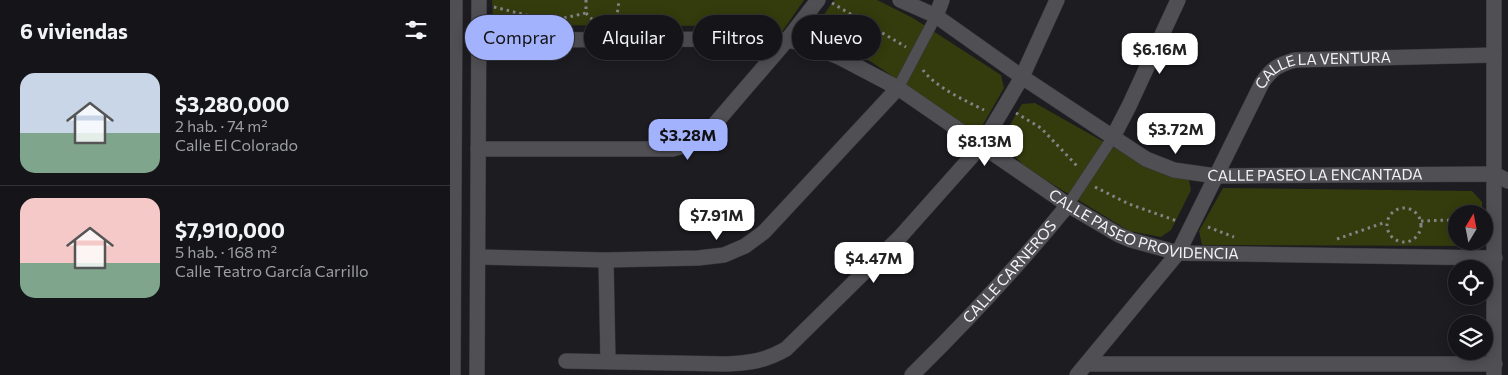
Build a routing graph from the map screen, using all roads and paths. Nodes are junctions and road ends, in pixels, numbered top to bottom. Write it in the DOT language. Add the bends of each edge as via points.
graph roads {
  1 [pos="455,0"];
  2 [pos="586,0"];
  3 [pos="619,0"];
  4 [pos="818,0"];
  5 [pos="827,0"];
  6 [pos="900,0"];
  7 [pos="942,0"];
  8 [pos="1057,0"];
  9 [pos="1178,0"];
  10 [pos="1494,0"];
  11 [pos="479,2"];
  12 [pos="586,13"];
  13 [pos="479,15"];
  14 [pos="936,16"];
  15 [pos="574,40"];
  16 [pos="787,40"];
  17 [pos="916,55"];
  18 [pos="1494,55"];
  19 [pos="478,60"];
  20 [pos="1022,77"];
  21 [pos="898,88"];
  22 [pos="1002,112"];
  23 [pos="1113,136"];
  24 [pos="981,146"];
  25 [pos="478,149"];
  26 [pos="1494,174"];
  27 [pos="1216,176"];
  28 [pos="1085,179"];
  29 [pos="1508,181"];
  30 [pos="1068,205"];
  31 [pos="1448,220"];
  32 [pos="1421,221"];
  33 [pos="1386,222"];
  34 [pos="1192,226"];
  35 [pos="1241,240"];
  36 [pos="1331,240"];
  37 [pos="1178,253"];
  38 [pos="478,257"];
  39 [pos="1494,258"];
  40 [pos="606,260"];
  41 [pos="566,361"];
  42 [pos="608,361"];
  43 [pos="1082,369"];
  44 [pos="1495,369"];
  45 [pos="453,375"];
  46 [pos="478,375"];
  47 [pos="912,375"];
  1 -- 45 [label="street"];
  2 -- 12 [label="path"];
  3 -- 12 [label="path" via="618,12 610,21 599,23"];
  4 -- 16 [label="street"];
  5 -- 17 [label="path"];
  6 -- 14 [label="street, CALLE PASEO LA ENCANTADA"];
  7 -- 14 [label="street"];
  8 -- 20 [label="street"];
  9 -- 23 [label="street, CALLE CARNEROS"];
  10 -- 18 [label="street"];
  11 -- 12 [label="path" via="530,16 560,19"];
  11 -- 13 [label="street"];
  14 -- 17 [label="street"];
  14 -- 20 [label="street, CALLE PASEO LA ENCANTADA"];
  15 -- 16 [label="street, CALLE PASEO PROVIDENCIA"];
  16 -- 21 [label="street, CALLE PASEO PROVIDENCIA" via="824,50"];
  16 -- 25 [label="street" via="708,132 686,146"];
  17 -- 21 [label="street"];
  17 -- 22 [label="path" via="926,74 946,89 970,103"];
  18 -- 26 [label="street"];
  18 -- 27 [label="street, CALLE LA VENTURA" via="1295,60 1279,65 1268,73 1262,83"];
  19 -- 25 [label="street"];
  20 -- 22 [label="street"];
  20 -- 23 [label="street, CALLE PASEO LA ENCANTADA"];
  21 -- 24 [label="street, CALLE PASEO PROVIDENCIA"];
  21 -- 40 [label="street" via="764,232 746,246 724,255 698,258"];
  22 -- 24 [label="street"];
  22 -- 28 [label="path" via="1041,128 1061,147"];
  23 -- 27 [label="street, CALLE PASEO LA ENCANTADA" via="1159,166 1190,174"];
  23 -- 28 [label="street, CALLE CARNEROS"];
  24 -- 30 [label="street, CALLE PASEO PROVIDENCIA"];
  24 -- 42 [label="street" via="900,237 786,349 770,358 750,363"];
  25 -- 38 [label="street"];
  26 -- 27 [label="street, CALLE PASEO LA ENCANTADA"];
  26 -- 29 [label="street, CALLE PASEO LA ENCANTADA"];
  26 -- 39 [label="street"];
  27 -- 34 [label="street, CALLE LA VENTURA"];
  28 -- 30 [label="street, CALLE CARNEROS"];
  28 -- 34 [label="path" via="1128,204"];
  30 -- 37 [label="street, CALLE PASEO PROVIDENCIA" via="1131,240"];
  30 -- 47 [label="street, CALLE CARNEROS" via="1026,256"];
  31 -- 32 [label="path"];
  32 -- 33 [label="path" via="1414,211 1403,207 1392,211"];
  32 -- 33 [label="path" via="1417,237 1407,242 1391,238"];
  33 -- 36 [label="path"];
  34 -- 35 [label="path" via="1212,228"];
  34 -- 37 [label="street, CALLE LA VENTURA"];
  37 -- 39 [label="street, CALLE PASEO PROVIDENCIA"];
  37 -- 43 [label="street, CALLE LA VENTURA"];
  38 -- 40 [label="street"];
  38 -- 46 [label="street"];
  39 -- 44 [label="street"];
  40 -- 42 [label="street"];
  41 -- 42 [label="street"];
  43 -- 44 [label="street"];
}
